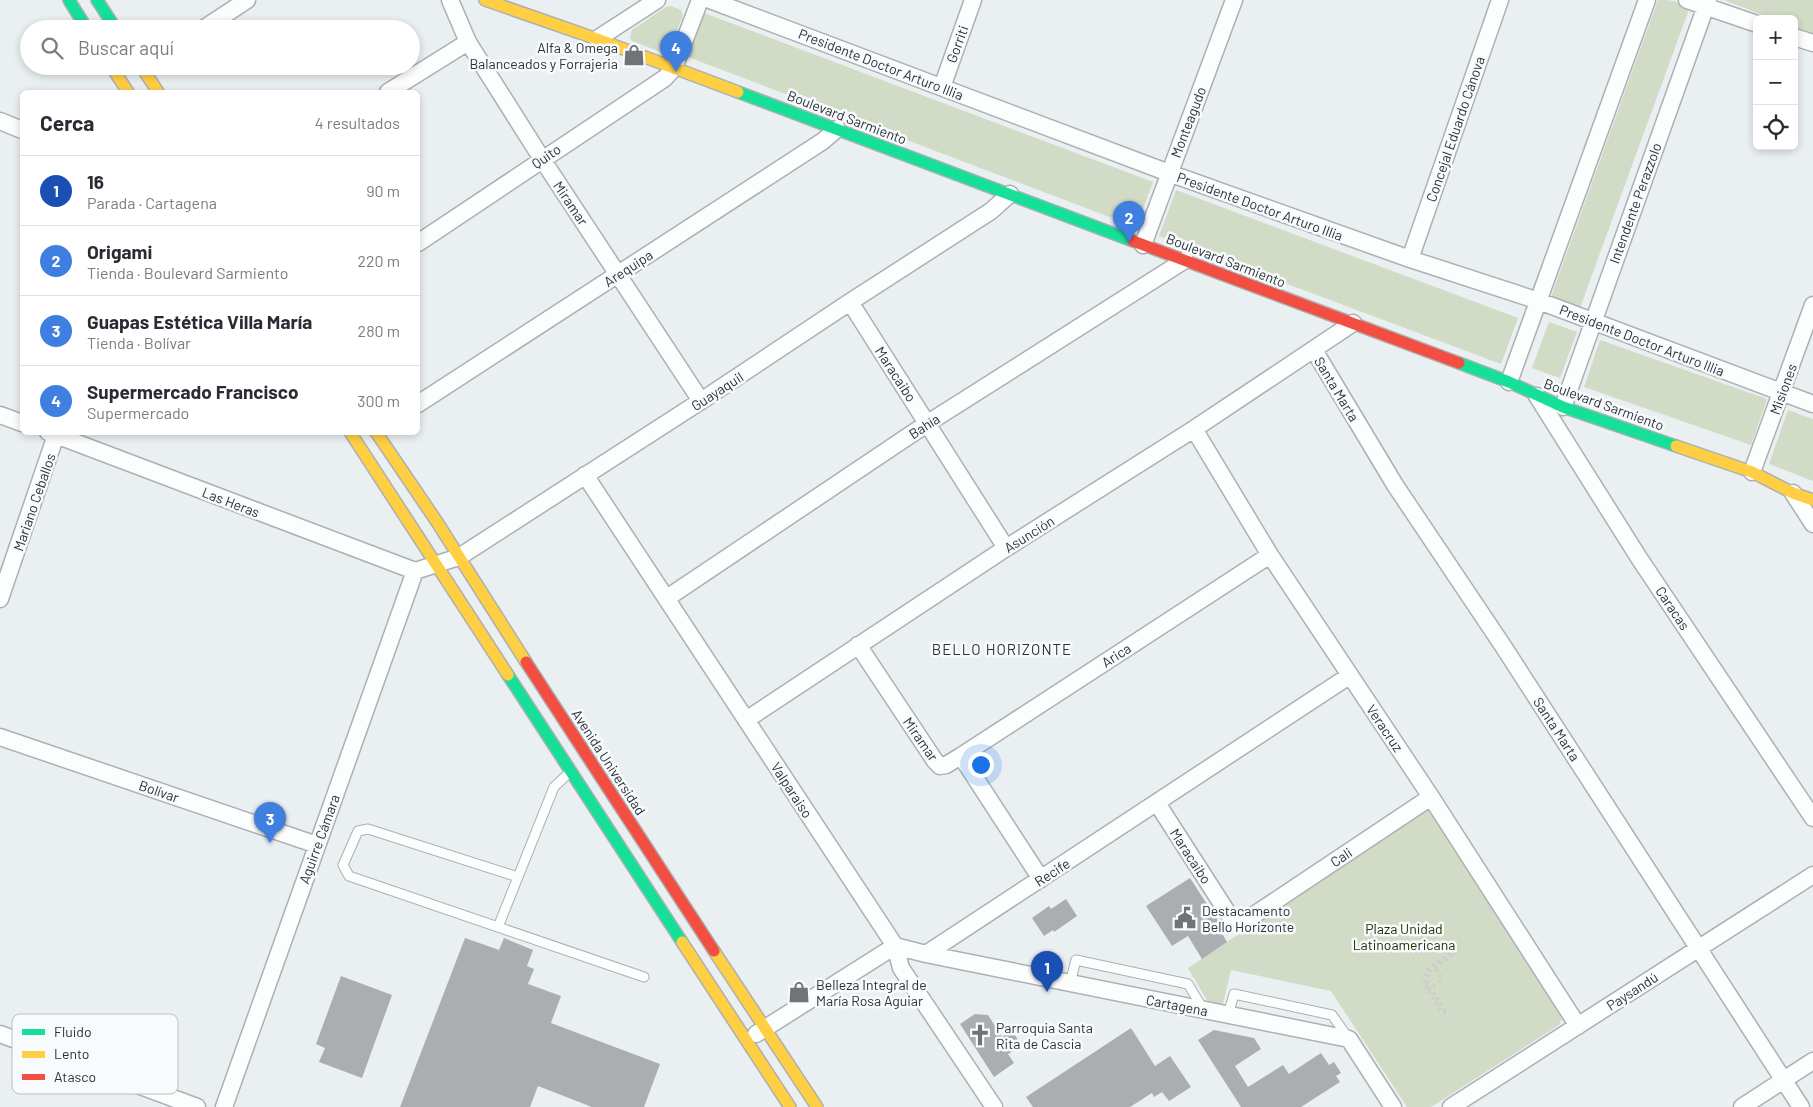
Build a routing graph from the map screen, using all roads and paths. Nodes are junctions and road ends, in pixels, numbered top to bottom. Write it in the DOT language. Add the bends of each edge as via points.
graph roads {
  1 [pos="69,0"];
  2 [pos="97,0"];
  3 [pos="247,0"];
  4 [pos="450,0"];
  5 [pos="485,0"];
  6 [pos="657,0"];
  7 [pos="700,0"];
  8 [pos="710,0"];
  9 [pos="973,0"];
  10 [pos="1234,0"];
  11 [pos="1500,0"];
  12 [pos="1647,0"];
  13 [pos="1687,0"];
  14 [pos="1706,3"];
  15 [pos="81,20"];
  16 [pos="110,20"];
  17 [pos="217,20"];
  18 [pos="1753,22"];
  19 [pos="1798,38"];
  20 [pos="597,39"];
  21 [pos="468,42"];
  22 [pos="1813,43"];
  23 [pos="674,68"];
  24 [pos="420,72"];
  25 [pos="117,75"];
  26 [pos="148,75"];
  27 [pos="415,75"];
  28 [pos="942,87"];
  29 [pos="127,90"];
  30 [pos="157,90"];
  31 [pos="391,90"];
  32 [pos="0,121"];
  33 [pos="20,129"];
  34 [pos="837,129"];
  35 [pos="542,159"];
  36 [pos="1169,173"];
  37 [pos="1010,194"];
  38 [pos="420,241"];
  39 [pos="1143,245"];
  40 [pos="1410,259"];
  41 [pos="1185,260"];
  42 [pos="619,274"];
  43 [pos="850,302"];
  44 [pos="1539,302"];
  45 [pos="1813,305"];
  46 [pos="1593,322"];
  47 [pos="1353,323"];
  48 [pos="1314,350"];
  49 [pos="1508,382"];
  50 [pos="1782,393"];
  51 [pos="1537,396"];
  52 [pos="701,401"];
  53 [pos="420,403"];
  54 [pos="1813,404"];
  55 [pos="1563,407"];
  56 [pos="0,415"];
  57 [pos="20,422"];
  58 [pos="928,423"];
  59 [pos="1194,429"];
  60 [pos="54,435"];
  61 [pos="57,435"];
  62 [pos="352,435"];
  63 [pos="378,435"];
  64 [pos="1752,472"];
  65 [pos="585,475"];
  66 [pos="1793,493"];
  67 [pos="1813,500"];
  68 [pos="1813,524"];
  69 [pos="1006,548"];
  70 [pos="1270,555"];
  71 [pos="459,557"];
  72 [pos="436,564"];
  73 [pos="415,571"];
  74 [pos="666,598"];
  75 [pos="0,599"];
  76 [pos="858,645"];
  77 [pos="1350,676"];
  78 [pos="746,720"];
  79 [pos="0,737"];
  80 [pos="961,756"];
  81 [pos="580,765"];
  82 [pos="1431,797"];
  83 [pos="1157,803"];
  84 [pos="1813,818"];
  85 [pos="317,845"];
  86 [pos="1813,874"];
  87 [pos="518,877"];
  88 [pos="1041,879"];
  89 [pos="1251,917"];
  90 [pos="498,927"];
  91 [pos="895,946"];
  92 [pos="1698,948"];
  93 [pos="1455,953"];
  94 [pos="926,954"];
  95 [pos="1435,966"];
  96 [pos="644,977"];
  97 [pos="1070,983"];
  98 [pos="1430,989"];
  99 [pos="1204,1010"];
  100 [pos="1444,1012"];
  101 [pos="1578,1026"];
  102 [pos="766,1028"];
  103 [pos="0,1034"];
  104 [pos="12,1038"];
  105 [pos="747,1040"];
  106 [pos="1813,1061"];
  107 [pos="1784,1080"];
  108 [pos="162,1094"];
  109 [pos="809,1104"];
  110 [pos="197,1107"];
  111 [pos="224,1107"];
  112 [pos="790,1107"];
  113 [pos="994,1107"];
  114 [pos="1393,1107"];
  115 [pos="1451,1107"];
  116 [pos="1742,1107"];
  117 [pos="1801,1107"];
  1 -- 15 [label="main road"];
  2 -- 16 [label="main road"];
  3 -- 17 [label="street"];
  4 -- 21 [label="street, Miramar"];
  5 -- 20 [label="main road, Boulevard Sarmiento"];
  6 -- 20 [label="street"];
  7 -- 23 [label="street"];
  8 -- 28 [label="street, Presidente Doctor Arturo Illia"];
  9 -- 28 [label="street, Gorriti"];
  10 -- 36 [label="street, Monteagudo"];
  11 -- 40 [label="street, Concejal Eduardo Cánova"];
  12 -- 44 [label="street"];
  13 -- 14 [label="street"];
  14 -- 18 [label="street"];
  14 -- 46 [label="street, Intendente Perazzolo"];
  19 -- 22 [label="street"];
  20 -- 23 [label="main road, Boulevard Sarmiento"];
  21 -- 24 [label="street"];
  21 -- 35 [label="street, Miramar"];
  23 -- 34 [label="main road, Boulevard Sarmiento"];
  23 -- 35 [label="street, Quito" via="665,78"];
  25 -- 29 [label="main road"];
  26 -- 30 [label="main road"];
  27 -- 31 [label="street"];
  28 -- 36 [label="street, Presidente Doctor Arturo Illia"];
  32 -- 33 [label="street"];
  34 -- 37 [label="main road, Boulevard Sarmiento"];
  34 -- 42 [label="street, Arequipa"];
  35 -- 38 [label="street, Quito"];
  35 -- 42 [label="street, Miramar"];
  36 -- 39 [label="street, Monteagudo"];
  36 -- 40 [label="street, Presidente Doctor Arturo Illia"];
  37 -- 39 [label="main road, Boulevard Sarmiento"];
  37 -- 43 [label="street, Guayaquil" via="991,211"];
  39 -- 41 [label="main road, Boulevard Sarmiento"];
  40 -- 44 [label="street, Presidente Doctor Arturo Illia"];
  41 -- 47 [label="main road, Boulevard Sarmiento"];
  41 -- 58 [label="street, Bahía"];
  42 -- 52 [label="street, Miramar"];
  42 -- 53 [label="street, Arequipa"];
  43 -- 52 [label="street, Guayaquil"];
  43 -- 58 [label="street, Maracaibo"];
  44 -- 46 [label="street, Presidente Doctor Arturo Illia"];
  44 -- 49 [label="street"];
  45 -- 50 [label="street, Misiones"];
  46 -- 50 [label="street, Presidente Doctor Arturo Illia"];
  46 -- 55 [label="street, Intendente Perazzolo"];
  47 -- 48 [label="street, Asunción"];
  47 -- 49 [label="main road, Boulevard Sarmiento"];
  48 -- 59 [label="street, Asunción"];
  48 -- 92 [label="street, Santa Marta" via="1396,485"];
  49 -- 51 [label="main road, Boulevard Sarmiento"];
  50 -- 54 [label="street, Presidente Doctor Arturo Illia"];
  50 -- 64 [label="street, Misiones"];
  51 -- 55 [label="main road, Boulevard Sarmiento"];
  51 -- 84 [label="street, Caracas" via="1639,558"];
  52 -- 65 [label="street, Guayaquil"];
  55 -- 64 [label="main road, Boulevard Sarmiento"];
  56 -- 57 [label="street"];
  58 -- 69 [label="street, Maracaibo"];
  58 -- 74 [label="street, Bahía"];
  59 -- 69 [label="street, Asunción"];
  59 -- 70 [label="street, Veracruz"];
  60 -- 75 [label="street, Mariano Ceballos"];
  61 -- 73 [label="street, Las Heras"];
  62 -- 72 [label="main road, Avenida Universidad"];
  63 -- 71 [label="main road, Avenida Universidad"];
  64 -- 66 [label="main road, Boulevard Sarmiento"];
  65 -- 71 [label="street, Guayaquil"];
  65 -- 74 [label="street, Valparaiso"];
  66 -- 67 [label="main road, Boulevard Sarmiento"];
  66 -- 68 [label="street"];
  69 -- 76 [label="street, Asunción"];
  70 -- 77 [label="street, Veracruz"];
  70 -- 80 [label="street, Arica"];
  71 -- 72 [label="street, Guayaquil"];
  71 -- 81 [label="main road, Avenida Universidad"];
  72 -- 73 [label="street, Guayaquil"];
  72 -- 81 [label="main road, Avenida Universidad"];
  73 -- 85 [label="street, Aguirre Cámara"];
  74 -- 78 [label="street, Valparaiso"];
  76 -- 78 [label="street, Asunción"];
  76 -- 80 [label="street, Miramar" via="935,761 940,766 946,765"];
  77 -- 82 [label="street, Veracruz"];
  77 -- 83 [label="street, Recife"];
  78 -- 91 [label="street, Valparaiso"];
  79 -- 85 [label="street, Bolívar"];
  80 -- 88 [label="street, Miramar"];
  81 -- 87 [label="lane" via="554,787"];
  81 -- 102 [label="main road, Avenida Universidad"];
  81 -- 105 [label="main road, Avenida Universidad"];
  82 -- 89 [label="street, Cali"];
  82 -- 101 [label="street, Veracruz"];
  83 -- 88 [label="street, Recife"];
  83 -- 89 [label="street, Maracaibo" via="1229,915 1244,920"];
  85 -- 111 [label="street, Aguirre Cámara"];
  86 -- 92 [label="street, Paysandú"];
  87 -- 90 [label="lane"];
  87 -- 90 [label="lane" via="368,829 358,831 343,864 349,876"];
  88 -- 94 [label="street, Recife"];
  90 -- 96 [label="lane"];
  91 -- 94 [label="street"];
  91 -- 102 [label="street"];
  91 -- 113 [label="street, Valparaiso" via="901,968"];
  92 -- 101 [label="street, Paysandú"];
  92 -- 107 [label="street, Santa Marta"];
  93 -- 95 [label="path"];
  94 -- 97 [label="street, Cartagena"];
  95 -- 98 [label="path" via="1430,972"];
  95 -- 98 [label="path" via="1442,977"];
  97 -- 99 [label="street, Cartagena"];
  97 -- 99 [label="lane" via="1076,960 1188,984"];
  98 -- 100 [label="path"];
  99 -- 114 [label="street, Cartagena" via="1349,1039"];
  101 -- 115 [label="street, Paysandú"];
  102 -- 105 [label="street"];
  102 -- 109 [label="main road, Avenida Universidad"];
  103 -- 104 [label="street"];
  105 -- 112 [label="main road, Avenida Universidad"];
  106 -- 107 [label="street"];
  107 -- 116 [label="street"];
  107 -- 117 [label="street, Santa Marta"];
  108 -- 110 [label="street"];
}
